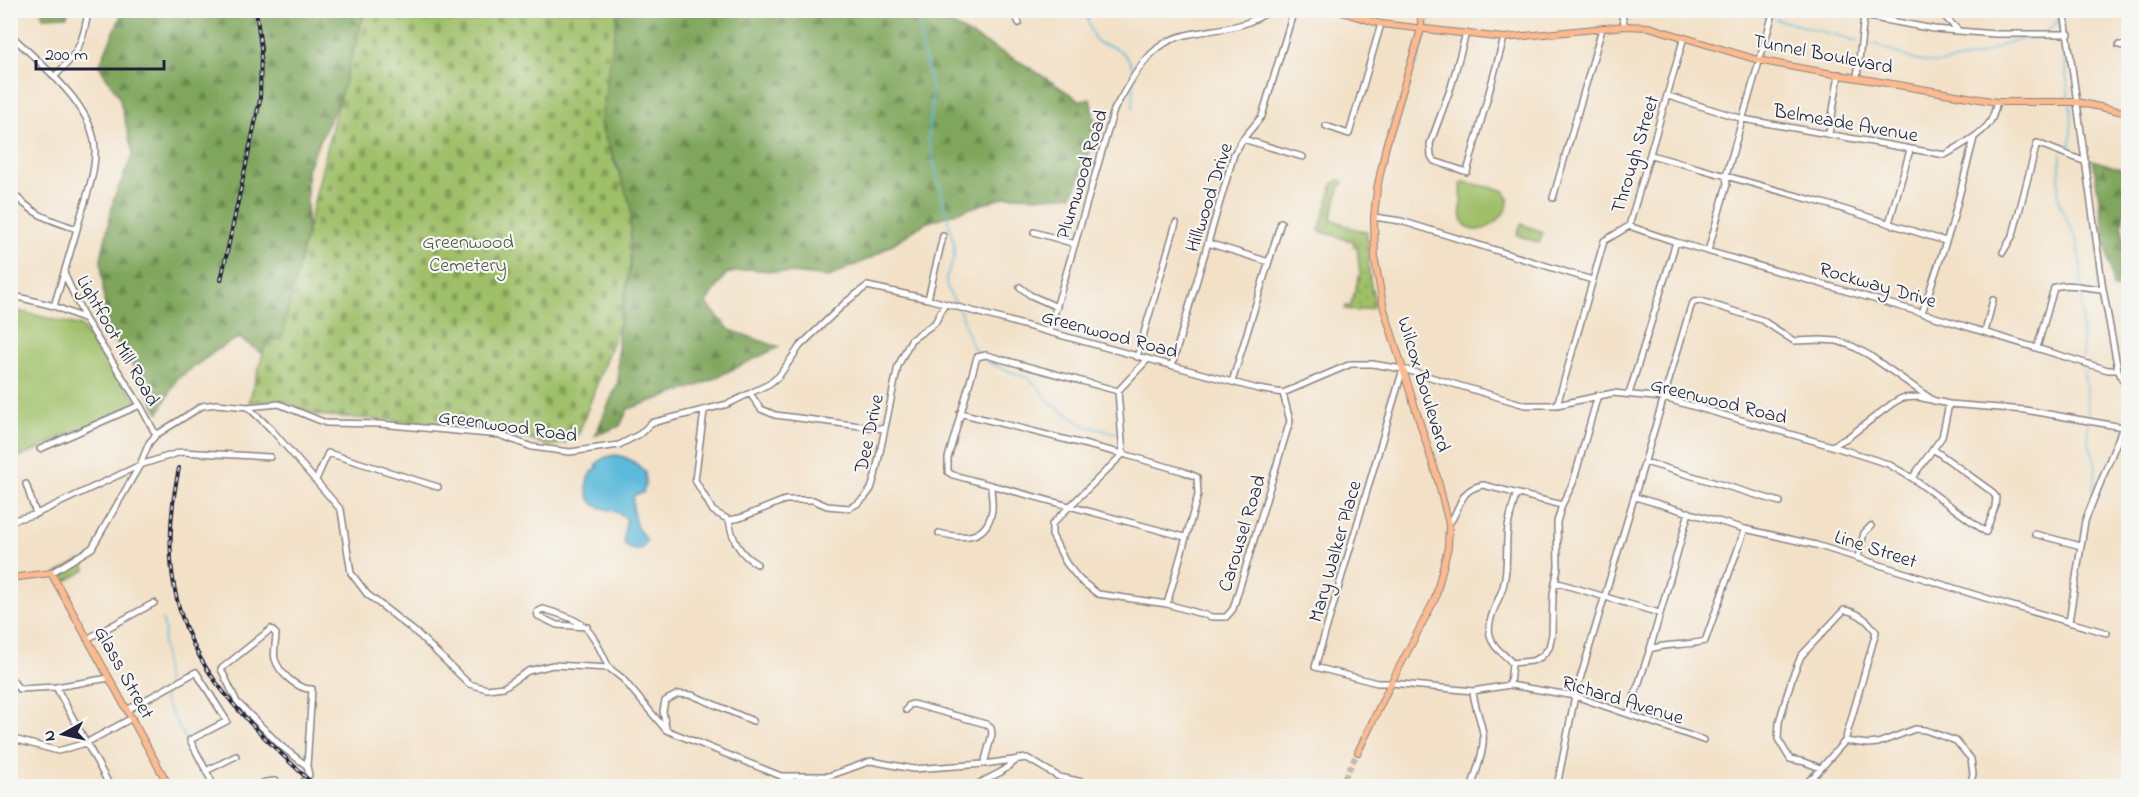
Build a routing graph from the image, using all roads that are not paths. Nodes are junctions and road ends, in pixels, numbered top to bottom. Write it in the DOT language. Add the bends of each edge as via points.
graph roads {
  1 [pos="88,10"];
  2 [pos="1012,10"];
  3 [pos="1272,10"];
  4 [pos="1294,10"];
  5 [pos="1335,10"];
  6 [pos="1421,10"];
  7 [pos="1620,10"];
  8 [pos="1774,10"];
  9 [pos="1830,10"];
  10 [pos="1938,10"];
  11 [pos="2064,10"];
  12 [pos="1864,17"];
  13 [pos="1019,23"];
  14 [pos="1381,24"];
  15 [pos="1625,26"];
  16 [pos="1421,29"];
  17 [pos="1602,29"];
  18 [pos="10,31"];
  19 [pos="1959,31"];
  20 [pos="1466,33"];
  21 [pos="2068,34"];
  22 [pos="1684,37"];
  23 [pos="1504,38"];
  24 [pos="2119,45"];
  25 [pos="2128,47"];
  26 [pos="1758,60"];
  27 [pos="1839,74"];
  28 [pos="54,77"];
  29 [pos="1857,77"];
  30 [pos="1668,96"];
  31 [pos="1997,102"];
  32 [pos="2077,102"];
  33 [pos="2128,113"];
  34 [pos="1743,120"];
  35 [pos="1326,126"];
  36 [pos="1829,135"];
  37 [pos="1974,138"];
  38 [pos="1243,139"];
  39 [pos="1910,150"];
  40 [pos="1651,155"];
  41 [pos="1303,157"];
  42 [pos="2086,162"];
  43 [pos="1726,176"];
  44 [pos="10,191"];
  45 [pos="1553,198"];
  46 [pos="1374,217"];
  47 [pos="1176,222"];
  48 [pos="1281,222"];
  49 [pos="1889,224"];
  50 [pos="1629,226"];
  51 [pos="77,229"];
  52 [pos="1034,232"];
  53 [pos="943,237"];
  54 [pos="1676,242"];
  55 [pos="1945,242"];
  56 [pos="1075,243"];
  57 [pos="1208,243"];
  58 [pos="1707,250"];
  59 [pos="2003,252"];
  60 [pos="1269,262"];
  61 [pos="64,273"];
  62 [pos="1592,280"];
  63 [pos="1020,287"];
  64 [pos="2103,289"];
  65 [pos="10,295"];
  66 [pos="928,299"];
  67 [pos="1993,300"];
  68 [pos="945,304"];
  69 [pos="54,306"];
  70 [pos="1057,307"];
  71 [pos="1922,313"];
  72 [pos="85,319"];
  73 [pos="1049,332"];
  74 [pos="1985,332"];
  75 [pos="2037,348"];
  76 [pos="1137,357"];
  77 [pos="1148,359"];
  78 [pos="1172,365"];
  79 [pos="1403,369"];
  80 [pos="2118,370"];
  81 [pos="1233,382"];
  82 [pos="1118,391"];
  83 [pos="2128,391"];
  84 [pos="1283,393"];
  85 [pos="1629,394"];
  86 [pos="751,395"];
  87 [pos="1598,395"];
  88 [pos="1664,398"];
  89 [pos="1934,401"];
  90 [pos="1949,404"];
  91 [pos="140,405"];
  92 [pos="1557,405"];
  93 [pos="248,407"];
  94 [pos="704,411"];
  95 [pos="960,413"];
  96 [pos="2126,427"];
  97 [pos="884,429"];
  98 [pos="156,435"];
  99 [pos="1832,446"];
  100 [pos="40,449"];
  101 [pos="1933,449"];
  102 [pos="1123,454"];
  103 [pos="270,457"];
  104 [pos="1645,462"];
  105 [pos="140,465"];
  106 [pos="1912,478"];
  107 [pos="316,480"];
  108 [pos="26,484"];
  109 [pos="991,486"];
  110 [pos="438,487"];
  111 [pos="1516,495"];
  112 [pos="1635,497"];
  113 [pos="1780,502"];
  114 [pos="1562,505"];
  115 [pos="1069,506"];
  116 [pos="1689,512"];
  117 [pos="36,514"];
  118 [pos="729,520"];
  119 [pos="10,522"];
  120 [pos="1449,524"];
  121 [pos="1871,526"];
  122 [pos="1745,529"];
  123 [pos="939,533"];
  124 [pos="2035,534"];
  125 [pos="1185,537"];
  126 [pos="2081,546"];
  127 [pos="1858,557"];
  128 [pos="757,564"];
  129 [pos="51,573"];
  130 [pos="10,578"];
  131 [pos="1555,582"];
  132 [pos="1605,596"];
  133 [pos="154,603"];
  134 [pos="1167,604"];
  135 [pos="1659,613"];
  136 [pos="2069,622"];
  137 [pos="586,627"];
  138 [pos="2107,633"];
  139 [pos="87,639"];
  140 [pos="1650,649"];
  141 [pos="1512,663"];
  142 [pos="609,668"];
  143 [pos="10,677"];
  144 [pos="109,678"];
  145 [pos="1390,682"];
  146 [pos="1510,685"];
  147 [pos="56,687"];
  148 [pos="1473,691"];
  149 [pos="1575,696"];
  150 [pos="127,710"];
  151 [pos="906,710"];
  152 [pos="1629,713"];
  153 [pos="132,718"];
  154 [pos="753,721"];
  155 [pos="666,730"];
  156 [pos="13,738"];
  157 [pos="1703,740"];
  158 [pos="1845,741"];
  159 [pos="86,743"];
  160 [pos="1358,752"];
  161 [pos="236,756"];
  162 [pos="10,758"];
  163 [pos="1020,758"];
  164 [pos="984,764"];
  165 [pos="307,766"];
  166 [pos="1820,768"];
  167 [pos="206,771"];
  168 [pos="781,776"];
  169 [pos="110,786"];
  170 [pos="169,786"];
  171 [pos="214,786"];
  172 [pos="256,786"];
  173 [pos="280,786"];
  174 [pos="300,786"];
  175 [pos="805,786"];
  176 [pos="974,786"];
  177 [pos="1102,786"];
  178 [pos="1472,786"];
  179 [pos="1557,786"];
  180 [pos="1803,786"];
  181 [pos="1970,786"];
  1 -- 28 [label="street" via="73,60"];
  2 -- 13 [label="street"];
  3 -- 56 [label="street, Plumwood Road" via="1243,24 1180,37 1164,44 1148,59 1114,110"];
  4 -- 38 [label="street, Hillwood Drive" via="1262,116"];
  5 -- 14 [label="main road, Tunnel Boulevard"];
  6 -- 16 [label="main road, Wilcox Boulevard"];
  7 -- 15 [label="street"];
  8 -- 26 [label="street"];
  9 -- 12 [label="street"];
  10 -- 19 [label="street"];
  11 -- 21 [label="street"];
  12 -- 19 [label="street"];
  12 -- 29 [label="street"];
  14 -- 16 [label="main road, Tunnel Boulevard"];
  14 -- 35 [label="street" via="1349,134"];
  15 -- 17 [label="main road, Tunnel Boulevard"];
  15 -- 22 [label="main road, Tunnel Boulevard" via="1649,27"];
  16 -- 20 [label="main road, Tunnel Boulevard"];
  16 -- 46 [label="main road, Wilcox Boulevard" via="1386,146"];
  17 -- 23 [label="main road, Tunnel Boulevard"];
  17 -- 45 [label="street"];
  18 -- 28 [label="street, Lightfoot Mill Road"];
  19 -- 21 [label="street"];
  20 -- 23 [label="main road, Tunnel Boulevard"];
  20 -- 23 [label="street" via="1430,144 1434,161 1467,172"];
  21 -- 32 [label="street"];
  22 -- 26 [label="main road, Tunnel Boulevard"];
  22 -- 30 [label="street, Through Street"];
  24 -- 25 [label="street"];
  26 -- 27 [label="main road, Tunnel Boulevard"];
  26 -- 34 [label="street"];
  27 -- 29 [label="main road, Tunnel Boulevard"];
  27 -- 36 [label="street"];
  28 -- 51 [label="street, Lightfoot Mill Road" via="87,116 92,128 92,175"];
  29 -- 31 [label="main road, Tunnel Boulevard"];
  30 -- 34 [label="street, Belmeade Avenue"];
  30 -- 40 [label="street, Through Street"];
  31 -- 32 [label="main road, Tunnel Boulevard"];
  31 -- 37 [label="street, Belmeade Avenue" via="1991,121"];
  32 -- 33 [label="main road, Tunnel Boulevard"];
  32 -- 42 [label="street"];
  34 -- 36 [label="street, Belmeade Avenue"];
  34 -- 43 [label="street"];
  36 -- 39 [label="street, Belmeade Avenue"];
  37 -- 39 [label="street, Belmeade Avenue" via="1945,154"];
  37 -- 55 [label="street"];
  38 -- 41 [label="street"];
  38 -- 57 [label="street, Hillwood Drive" via="1234,154"];
  39 -- 49 [label="street"];
  40 -- 43 [label="street"];
  40 -- 50 [label="street, Through Street"];
  42 -- 59 [label="street" via="2037,142 2013,235"];
  42 -- 64 [label="street"];
  43 -- 49 [label="street"];
  43 -- 58 [label="street"];
  44 -- 51 [label="street" via="40,217"];
  46 -- 62 [label="street" via="1401,220"];
  46 -- 79 [label="main road, Wilcox Boulevard" via="1376,273"];
  47 -- 76 [label="street"];
  48 -- 60 [label="street"];
  49 -- 55 [label="street"];
  50 -- 54 [label="street, Rockway Drive"];
  50 -- 62 [label="street, Through Street" via="1604,240"];
  51 -- 61 [label="street, Lightfoot Mill Road"];
  52 -- 56 [label="street"];
  53 -- 66 [label="street"];
  54 -- 58 [label="street, Rockway Drive"];
  54 -- 85 [label="street"];
  55 -- 71 [label="street"];
  56 -- 70 [label="street, Plumwood Road"];
  57 -- 60 [label="street"];
  57 -- 78 [label="street, Hillwood Drive"];
  58 -- 71 [label="street, Rockway Drive"];
  60 -- 81 [label="street"];
  61 -- 69 [label="street"];
  61 -- 72 [label="street, Lightfoot Mill Road"];
  62 -- 92 [label="street, Through Street"];
  63 -- 70 [label="street" via="1030,296"];
  64 -- 75 [label="street" via="2065,284 2054,288"];
  64 -- 80 [label="street"];
  65 -- 69 [label="street"];
  66 -- 68 [label="street, Greenwood Road"];
  66 -- 86 [label="street, Greenwood Road" via="867,286 806,340 779,376"];
  67 -- 74 [label="street"];
  68 -- 73 [label="street, Greenwood Road"];
  68 -- 97 [label="street, Dee Drive" via="935,323 911,340 903,354"];
  69 -- 72 [label="street"];
  70 -- 73 [label="street, Plumwood Road"];
  71 -- 74 [label="street, Rockway Drive"];
  72 -- 91 [label="street, Lightfoot Mill Road"];
  73 -- 76 [label="street, Greenwood Road"];
  74 -- 75 [label="street, Rockway Drive"];
  75 -- 80 [label="street, Rockway Drive"];
  76 -- 77 [label="street, Greenwood Road"];
  77 -- 78 [label="street, Greenwood Road"];
  77 -- 82 [label="street"];
  78 -- 81 [label="street, Greenwood Road"];
  79 -- 84 [label="street, Greenwood Road" via="1351,364"];
  79 -- 92 [label="street, Greenwood Road" via="1525,405"];
  79 -- 120 [label="main road, Wilcox Boulevard"];
  79 -- 145 [label="street, Mary Walker Place" via="1315,667 1377,683"];
  80 -- 83 [label="street"];
  81 -- 84 [label="street, Greenwood Road"];
  82 -- 95 [label="street" via="986,355 976,357"];
  82 -- 102 [label="street"];
  84 -- 134 [label="street, Carousel Road" via="1290,421 1233,609 1226,617 1212,617"];
  85 -- 87 [label="street, Greenwood Road"];
  85 -- 88 [label="street, Greenwood Road"];
  86 -- 94 [label="street, Greenwood Road"];
  86 -- 97 [label="street" via="761,409 775,415"];
  87 -- 92 [label="street, Greenwood Road"];
  87 -- 114 [label="street" via="1573,483"];
  88 -- 89 [label="street" via="1691,306 1701,301 1762,320 1794,341 1837,341 1852,346"];
  88 -- 99 [label="street, Greenwood Road"];
  88 -- 104 [label="street"];
  89 -- 90 [label="street"];
  89 -- 99 [label="street" via="1902,398"];
  90 -- 96 [label="street" via="2025,410"];
  90 -- 101 [label="street" via="1942,437"];
  91 -- 98 [label="street, Lightfoot Mill Road"];
  91 -- 100 [label="street"];
  93 -- 94 [label="street, Greenwood Road" via="279,404 326,423 500,435 532,447 570,452 620,445 651,423"];
  93 -- 98 [label="street, Greenwood Road" via="202,406"];
  93 -- 107 [label="street"];
  94 -- 118 [label="street" via="695,480 713,511"];
  95 -- 102 [label="street"];
  95 -- 109 [label="street" via="948,472"];
  96 -- 126 [label="street" via="2085,521"];
  97 -- 118 [label="street, Dee Drive" via="871,489 857,504 839,508 813,500 785,500"];
  98 -- 105 [label="street"];
  99 -- 106 [label="street, Greenwood Road" via="1888,464"];
  101 -- 106 [label="street"];
  101 -- 106 [label="street, Greenwood Road" via="1996,497 1986,532"];
  102 -- 115 [label="street, Carousel Road"];
  102 -- 125 [label="street" via="1197,477 1198,495"];
  103 -- 105 [label="street" via="181,452"];
  104 -- 112 [label="street"];
  104 -- 113 [label="street"];
  105 -- 117 [label="street"];
  105 -- 129 [label="street" via="92,548"];
  107 -- 110 [label="street" via="328,453"];
  107 -- 142 [label="street" via="341,510 351,573 367,594 419,635 469,684 487,689 504,687 528,671 553,665"];
  108 -- 117 [label="street"];
  109 -- 115 [label="street"];
  109 -- 123 [label="street" via="992,510 976,536 962,538"];
  111 -- 114 [label="street"];
  111 -- 120 [label="street" via="1483,485 1474,487 1462,498"];
  111 -- 141 [label="street" via="1508,528 1504,586 1489,627 1496,649"];
  112 -- 116 [label="street, Line Street"];
  112 -- 132 [label="street"];
  114 -- 131 [label="street" via="1557,522"];
  115 -- 125 [label="street"];
  115 -- 134 [label="street, Carousel Road" via="1052,524 1052,535 1080,580 1098,594"];
  116 -- 122 [label="street, Line Street"];
  116 -- 135 [label="street"];
  117 -- 119 [label="street"];
  118 -- 128 [label="street" via="736,544 746,558"];
  120 -- 145 [label="main road, Wilcox Boulevard" via="1435,599"];
  121 -- 127 [label="street" via="1864,533"];
  122 -- 127 [label="street, Line Street"];
  122 -- 140 [label="street" via="1705,641"];
  124 -- 126 [label="street"];
  125 -- 134 [label="street"];
  126 -- 136 [label="street"];
  127 -- 136 [label="street, Line Street"];
  129 -- 130 [label="main road"];
  129 -- 139 [label="main road, Glass Street"];
  131 -- 132 [label="street"];
  131 -- 141 [label="street" via="1549,648 1532,661"];
  132 -- 135 [label="street"];
  132 -- 149 [label="street"];
  133 -- 139 [label="street"];
  135 -- 140 [label="street"];
  136 -- 138 [label="street, Line Street"];
  137 -- 137 [label="street" via="552,611 537,612 557,625"];
  137 -- 142 [label="street"];
  139 -- 144 [label="main road, Glass Street"];
  140 -- 152 [label="street"];
  141 -- 146 [label="street"];
  142 -- 155 [label="street"];
  143 -- 147 [label="street" via="20,688"];
  144 -- 147 [label="street"];
  144 -- 150 [label="main road, Glass Street"];
  145 -- 148 [label="street, Richard Avenue"];
  145 -- 160 [label="main road, Wilcox Boulevard"];
  146 -- 148 [label="street, Richard Avenue"];
  146 -- 149 [label="street, Richard Avenue"];
  147 -- 159 [label="street"];
  148 -- 178 [label="street" via="1483,734"];
  149 -- 152 [label="street, Richard Avenue"];
  149 -- 179 [label="street"];
  150 -- 153 [label="main road, Glass Street"];
  150 -- 167 [label="street" via="196,672 227,721 190,740"];
  151 -- 164 [label="street" via="913,704 986,724 992,734"];
  152 -- 157 [label="street, Richard Avenue"];
  153 -- 159 [label="street"];
  153 -- 170 [label="main road, Glass Street"];
  154 -- 155 [label="street" via="692,695 678,694 665,701"];
  155 -- 168 [label="street"];
  156 -- 159 [label="street" via="58,752"];
  156 -- 162 [label="street"];
  158 -- 166 [label="street"];
  158 -- 166 [label="street" via="1876,632 1869,622 1844,610 1801,656 1779,722 1778,739 1790,759"];
  158 -- 181 [label="street" via="1868,744 1915,729 1956,741 1971,759"];
  159 -- 169 [label="street"];
  161 -- 167 [label="street"];
  163 -- 164 [label="street"];
  163 -- 176 [label="street"];
  163 -- 177 [label="street" via="1033,760 1059,777"];
  164 -- 168 [label="street" via="913,769 871,761 829,776"];
  165 -- 165 [label="street" via="237,702 221,669 271,628 276,634 274,659 278,665 293,682 312,689"];
  165 -- 174 [label="street" via="309,776"];
  166 -- 180 [label="street"];
  167 -- 171 [label="street"];
  168 -- 175 [label="street"];
  172 -- 173 [label="street" via="276,781"];
}
